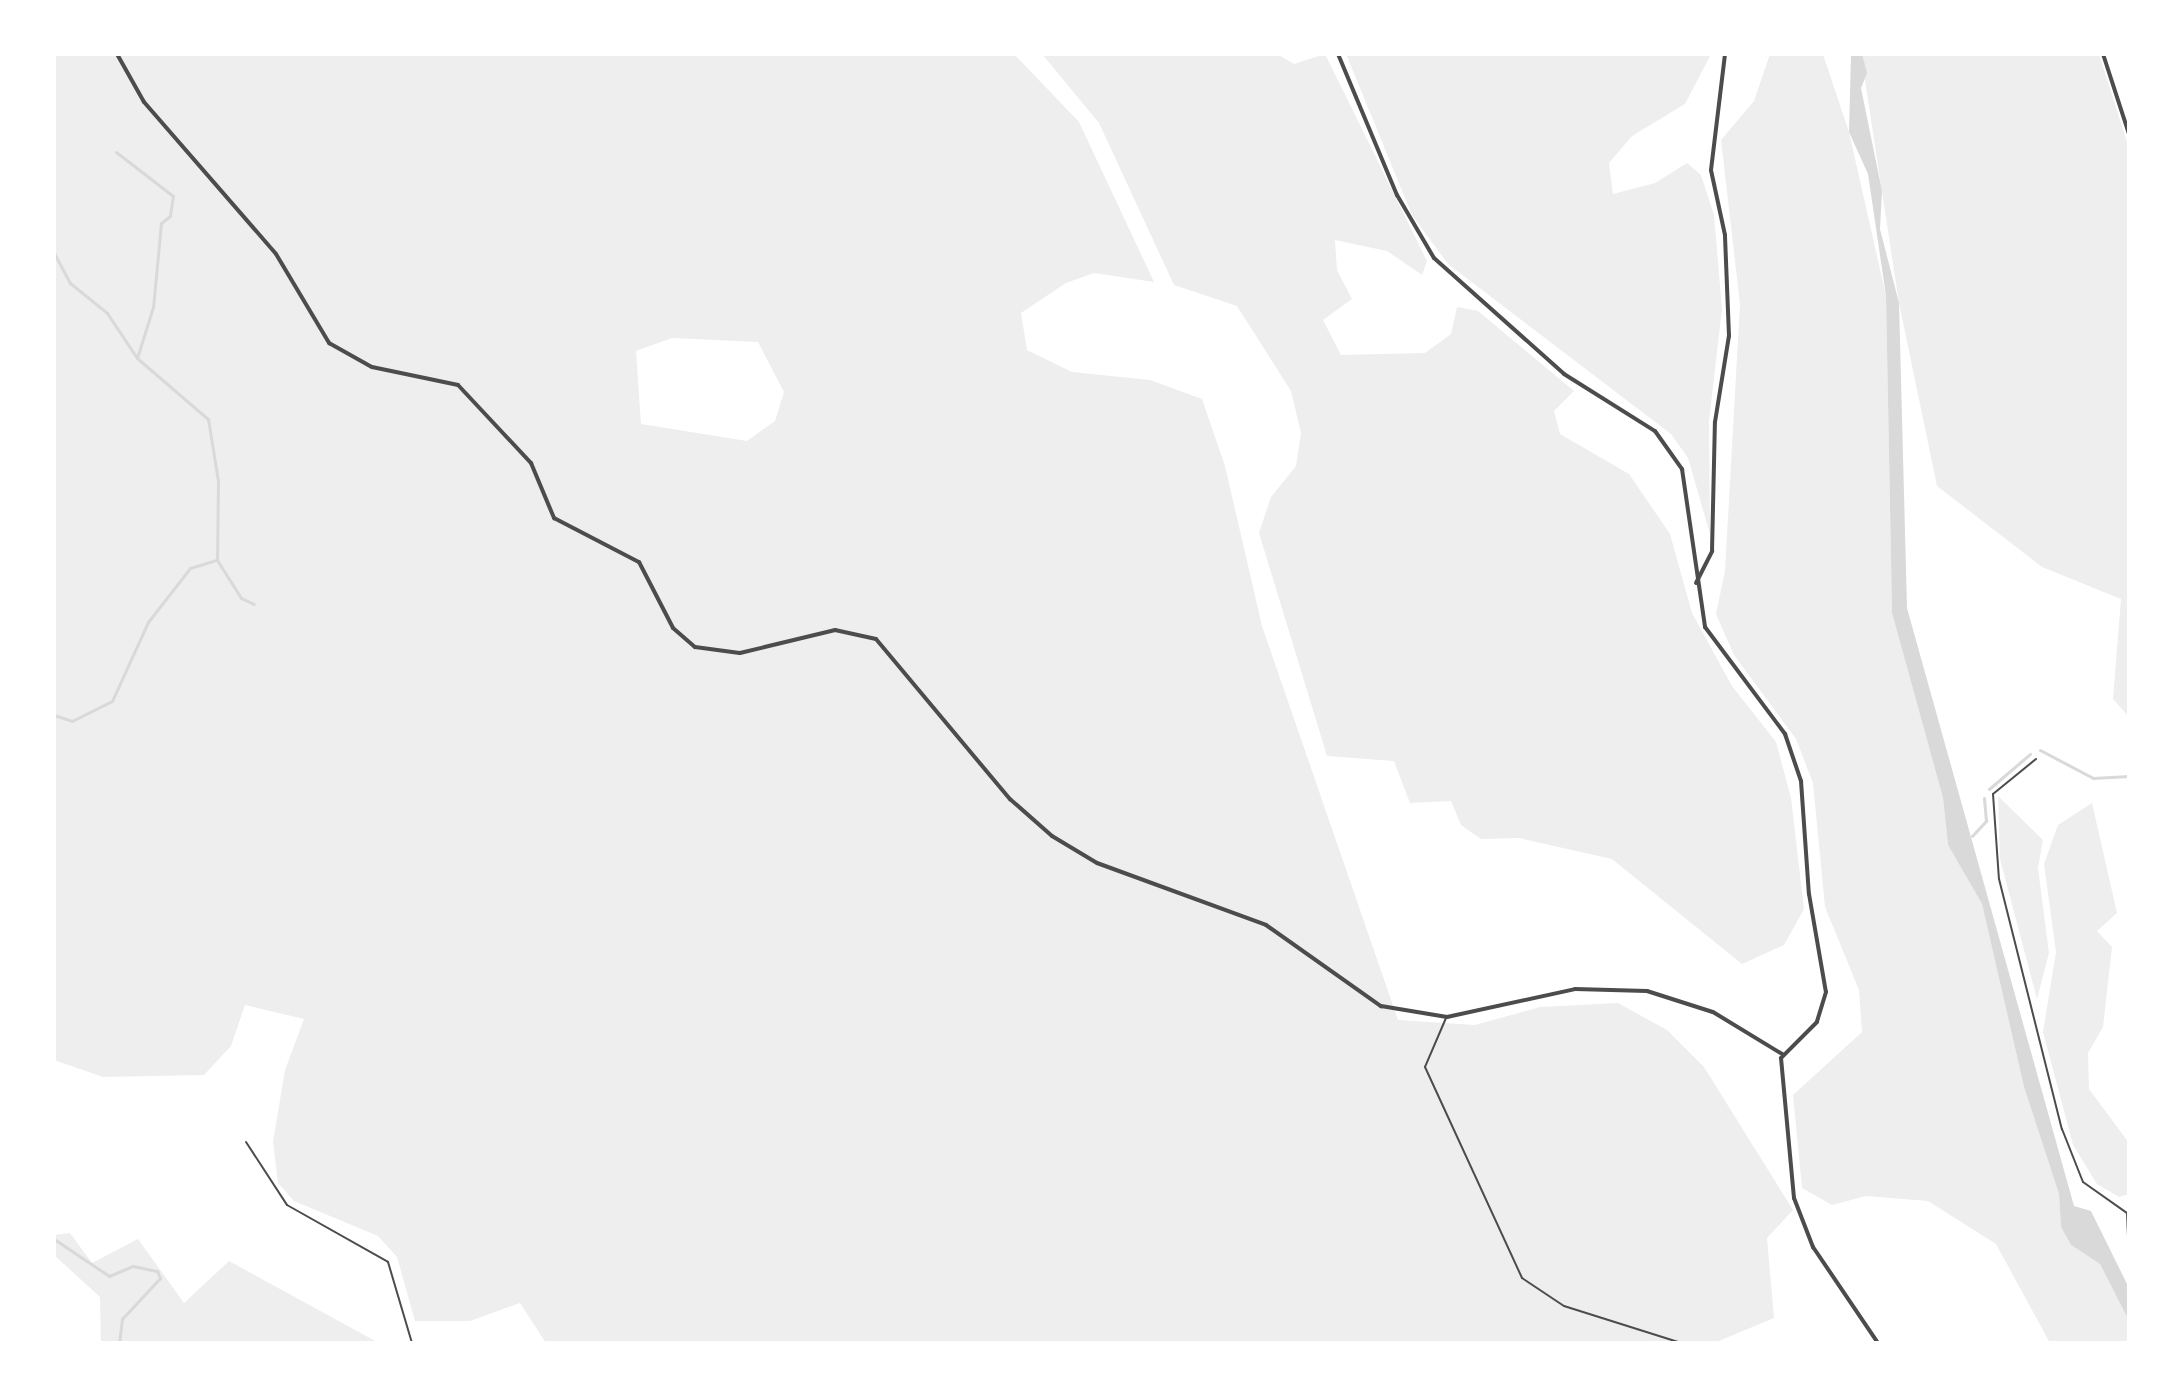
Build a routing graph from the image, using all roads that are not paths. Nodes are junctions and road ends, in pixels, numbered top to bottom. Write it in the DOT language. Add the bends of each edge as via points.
graph roads {
  1 [pos="117,54"];
  2 [pos="1338,54"];
  3 [pos="1725,54"];
  4 [pos="2103,54"];
  5 [pos="2129,134"];
  6 [pos="1696,583"];
  7 [pos="2036,759"];
  8 [pos="1447,1017"];
  9 [pos="1782,1054"];
  10 [pos="246,1142"];
  11 [pos="2129,1259"];
  12 [pos="412,1343"];
  13 [pos="1681,1343"];
  14 [pos="1878,1343"];
  1 -- 8 [label="street" via="144,102 276,254 329,343 372,367 458,385 531,463 554,518 639,562 683,639 733,654 835,630 876,639 1010,799 1063,844 1258,920 1381,1006"];
  2 -- 6 [label="street" via="1397,195 1434,258 1527,345 1646,423 1671,450 1690,501"];
  3 -- 6 [label="street" via="1711,170 1725,235 1729,336 1714,435 1713,540"];
  4 -- 5 [label="street"];
  6 -- 9 [label="street" via="1710,637 1785,734 1801,781 1826,1000 1817,1022"];
  7 -- 11 [label="lane" via="1993,794 1999,879 2062,1129 2083,1182 2127,1213"];
  8 -- 9 [label="street" via="1575,989 1647,991 1713,1012"];
  8 -- 13 [label="lane" via="1425,1067 1522,1278 1582,1314"];
  9 -- 14 [label="street" via="1781,1115 1798,1212"];
  10 -- 12 [label="lane" via="287,1205 388,1262"];
}
